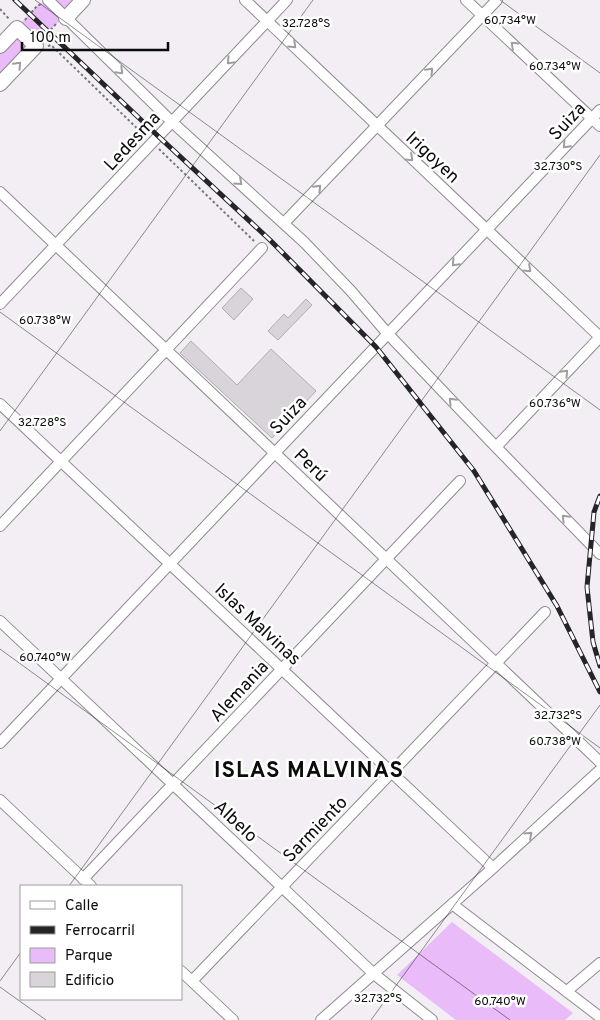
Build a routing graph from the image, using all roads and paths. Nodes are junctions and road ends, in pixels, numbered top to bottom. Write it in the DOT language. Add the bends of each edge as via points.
graph roads {
  1 [pos="83,0"];
  2 [pos="244,0"];
  3 [pos="287,0"];
  4 [pos="466,0"];
  5 [pos="497,0"];
  6 [pos="45,2"];
  7 [pos="0,9"];
  8 [pos="482,16"];
  9 [pos="66,18"];
  10 [pos="267,21"];
  11 [pos="17,28"];
  12 [pos="0,46"];
  13 [pos="36,46"];
  14 [pos="0,84"];
  15 [pos="600,110"];
  16 [pos="592,118"];
  17 [pos="172,122"];
  18 [pos="377,126"];
  19 [pos="600,126"];
  20 [pos="0,192"];
  21 [pos="284,223"];
  22 [pos="487,230"];
  23 [pos="56,245"];
  24 [pos="262,248"];
  25 [pos="0,304"];
  26 [pos="388,334"];
  27 [pos="600,337"];
  28 [pos="166,350"];
  29 [pos="0,404"];
  30 [pos="496,447"];
  31 [pos="275,453"];
  32 [pos="61,461"];
  33 [pos="460,481"];
  34 [pos="0,526"];
  35 [pos="600,552"];
  36 [pos="386,559"];
  37 [pos="170,564"];
  38 [pos="545,612"];
  39 [pos="0,621"];
  40 [pos="496,663"];
  41 [pos="282,669"];
  42 [pos="61,679"];
  43 [pos="0,743"];
  44 [pos="600,762"];
  45 [pos="600,770"];
  46 [pos="391,773"];
  47 [pos="173,784"];
  48 [pos="0,800"];
  49 [pos="493,868"];
  50 [pos="87,883"];
  51 [pos="282,887"];
  52 [pos="452,904"];
  53 [pos="600,963"];
  54 [pos="182,973"];
  55 [pos="374,974"];
  56 [pos="192,982"];
  57 [pos="567,991"];
  58 [pos="600,1016"];
  59 [pos="233,1020"];
  60 [pos="322,1020"];
  61 [pos="432,1020"];
  1 -- 9 [label="street"];
  2 -- 10 [label="street, Irigoyen"];
  3 -- 10 [label="street, Ledesma"];
  4 -- 8 [label="street"];
  5 -- 8 [label="street"];
  6 -- 9 [label="street"];
  6 -- 11 [label="path" via="37,6"];
  7 -- 11 [label="path"];
  16 -- 8 [label="street, one-way"];
  18 -- 8 [label="street, one-way"];
  9 -- 13 [label="path"];
  9 -- 17 [label="street, one-way"];
  10 -- 17 [label="street, Ledesma, one-way"];
  10 -- 18 [label="street, Irigoyen, one-way"];
  11 -- 12 [label="street"];
  11 -- 13 [label="street"];
  14 -- 13 [label="street, one-way"];
  15 -- 16 [label="street, Suiza"];
  16 -- 19 [label="street"];
  16 -- 22 [label="street, Suiza, one-way"];
  17 -- 21 [label="street, one-way"];
  17 -- 23 [label="street, Ledesma"];
  21 -- 18 [label="street, one-way"];
  18 -- 22 [label="street, Irigoyen, one-way"];
  20 -- 23 [label="street, Perú"];
  21 -- 26 [label="street"];
  22 -- 26 [label="street, Suiza, one-way"];
  22 -- 27 [label="street, Irigoyen, one-way"];
  23 -- 25 [label="street, Ledesma"];
  23 -- 28 [label="street, Perú"];
  24 -- 28 [label="street"];
  30 -- 26 [label="street, one-way"];
  26 -- 31 [label="street, Suiza"];
  30 -- 27 [label="street, one-way"];
  28 -- 31 [label="street, Perú"];
  28 -- 32 [label="street"];
  29 -- 32 [label="street, Islas Malvinas"];
  35 -- 30 [label="street, one-way"];
  31 -- 36 [label="street, Perú"];
  31 -- 37 [label="street, Suiza"];
  32 -- 34 [label="street"];
  32 -- 37 [label="street, Islas Malvinas"];
  33 -- 36 [label="street, Alemania"];
  36 -- 40 [label="street, Perú"];
  36 -- 41 [label="street, Alemania"];
  37 -- 41 [label="street, Islas Malvinas"];
  37 -- 42 [label="street, Suiza"];
  38 -- 40 [label="street, Sarmiento"];
  39 -- 42 [label="street, Albelo"];
  40 -- 44 [label="street, Perú"];
  40 -- 46 [label="street, Sarmiento"];
  41 -- 46 [label="street, Islas Malvinas"];
  41 -- 47 [label="street, Alemania"];
  42 -- 43 [label="street, Suiza"];
  42 -- 47 [label="street, Albelo"];
  49 -- 45 [label="street, one-way"];
  46 -- 49 [label="street, Islas Malvinas"];
  46 -- 51 [label="street, Sarmiento"];
  47 -- 50 [label="street, Alemania"];
  47 -- 51 [label="street, Albelo"];
  48 -- 50 [label="street"];
  49 -- 52 [label="street"];
  51 -- 55 [label="street, Albelo"];
  51 -- 56 [label="street, Sarmiento"];
  52 -- 55 [label="street"];
  52 -- 57 [label="street"];
  53 -- 57 [label="street"];
  54 -- 56 [label="street"];
  55 -- 60 [label="street"];
  55 -- 61 [label="street, Albelo"];
  56 -- 59 [label="street"];
  57 -- 58 [label="street"];
}
